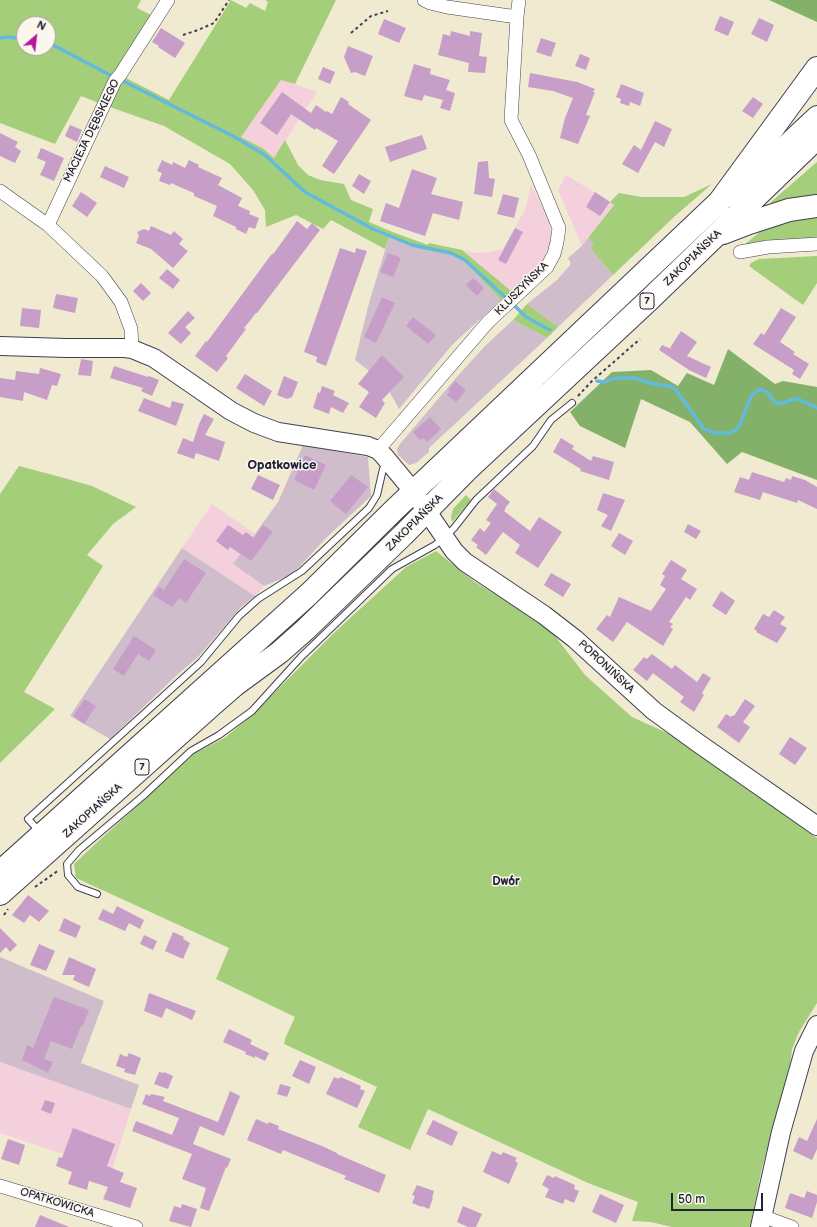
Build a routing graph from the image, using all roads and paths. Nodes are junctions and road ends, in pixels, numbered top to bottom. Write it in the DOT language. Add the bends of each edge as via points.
graph roads {
  1 [pos="168,0"];
  2 [pos="229,0"];
  3 [pos="424,0"];
  4 [pos="519,0"];
  5 [pos="388,11"];
  6 [pos="517,17"];
  7 [pos="351,34"];
  8 [pos="183,35"];
  9 [pos="817,68"];
  10 [pos="817,116"];
  11 [pos="817,138"];
  12 [pos="0,191"];
  13 [pos="719,202"];
  14 [pos="817,206"];
  15 [pos="48,226"];
  16 [pos="715,237"];
  17 [pos="817,244"];
  18 [pos="740,252"];
  19 [pos="640,339"];
  20 [pos="0,346"];
  21 [pos="132,349"];
  22 [pos="572,403"];
  23 [pos="383,455"];
  24 [pos="414,491"];
  25 [pos="426,511"];
  26 [pos="445,536"];
  27 [pos="817,826"];
  28 [pos="35,827"];
  29 [pos="67,864"];
  30 [pos="0,872"];
  31 [pos="32,889"];
  32 [pos="97,894"];
  33 [pos="5,906"];
  34 [pos="817,1025"];
  35 [pos="0,1186"];
  36 [pos="761,1221"];
  37 [pos="136,1227"];
  38 [pos="792,1227"];
  1 -- 15 [label="street, MACIEJA DĘBSKIEGO" via="115,81"];
  2 -- 8 [label="path" via="214,23"];
  3 -- 6 [label="street" via="447,7"];
  4 -- 6 [label="street, KŁUSZYŃSKA"];
  5 -- 7 [label="path" via="370,16"];
  6 -- 23 [label="street, KŁUSZYŃSKA" via="511,120 529,155 559,228 558,242 547,267 488,322"];
  9 -- 13 [label="highway"];
  10 -- 13 [label="main road, ZAKOPIAŃSKA" via="741,187"];
  11 -- 16 [label="highway, ZAKOPIAŃSKA"];
  12 -- 15 [label="street"];
  13 -- 24 [label="highway, ZAKOPIAŃSKA / 7"];
  14 -- 16 [label="highway" via="777,214"];
  15 -- 21 [label="street" via="102,276 119,300 131,329"];
  16 -- 25 [label="highway, ZAKOPIAŃSKA / 7"];
  17 -- 18 [label="street" via="768,247"];
  19 -- 22 [label="path" via="592,381"];
  20 -- 21 [label="street"];
  21 -- 23 [label="street" via="154,358 231,411 254,423 278,432 368,446"];
  22 -- 26 [label="lane" via="551,420 532,446 476,500"];
  23 -- 24 [label="street, PORONIŃSKA"];
  23 -- 28 [label="lane" via="383,469 377,494 369,508 302,571 239,616 201,662"];
  24 -- 25 [label="street, PORONIŃSKA"];
  24 -- 28 [label="highway, ZAKOPIAŃSKA / 7" via="286,615"];
  25 -- 26 [label="street, PORONIŃSKA"];
  25 -- 33 [label="highway, ZAKOPIAŃSKA / 7" via="295,638 217,701"];
  26 -- 27 [label="street, PORONIŃSKA" via="464,562 527,602 566,631 654,711"];
  26 -- 29 [label="lane" via="435,545 392,569 252,710 191,751 79,850"];
  28 -- 30 [label="highway, ZAKOPIAŃSKA / 7"];
  29 -- 31 [label="path"];
  29 -- 32 [label="lane" via="68,875 78,887"];
  34 -- 36 [label="street" via="804,1051 781,1132"];
  35 -- 37 [label="street, OPATKOWICKA"];
  36 -- 38 [label="street"];
}
